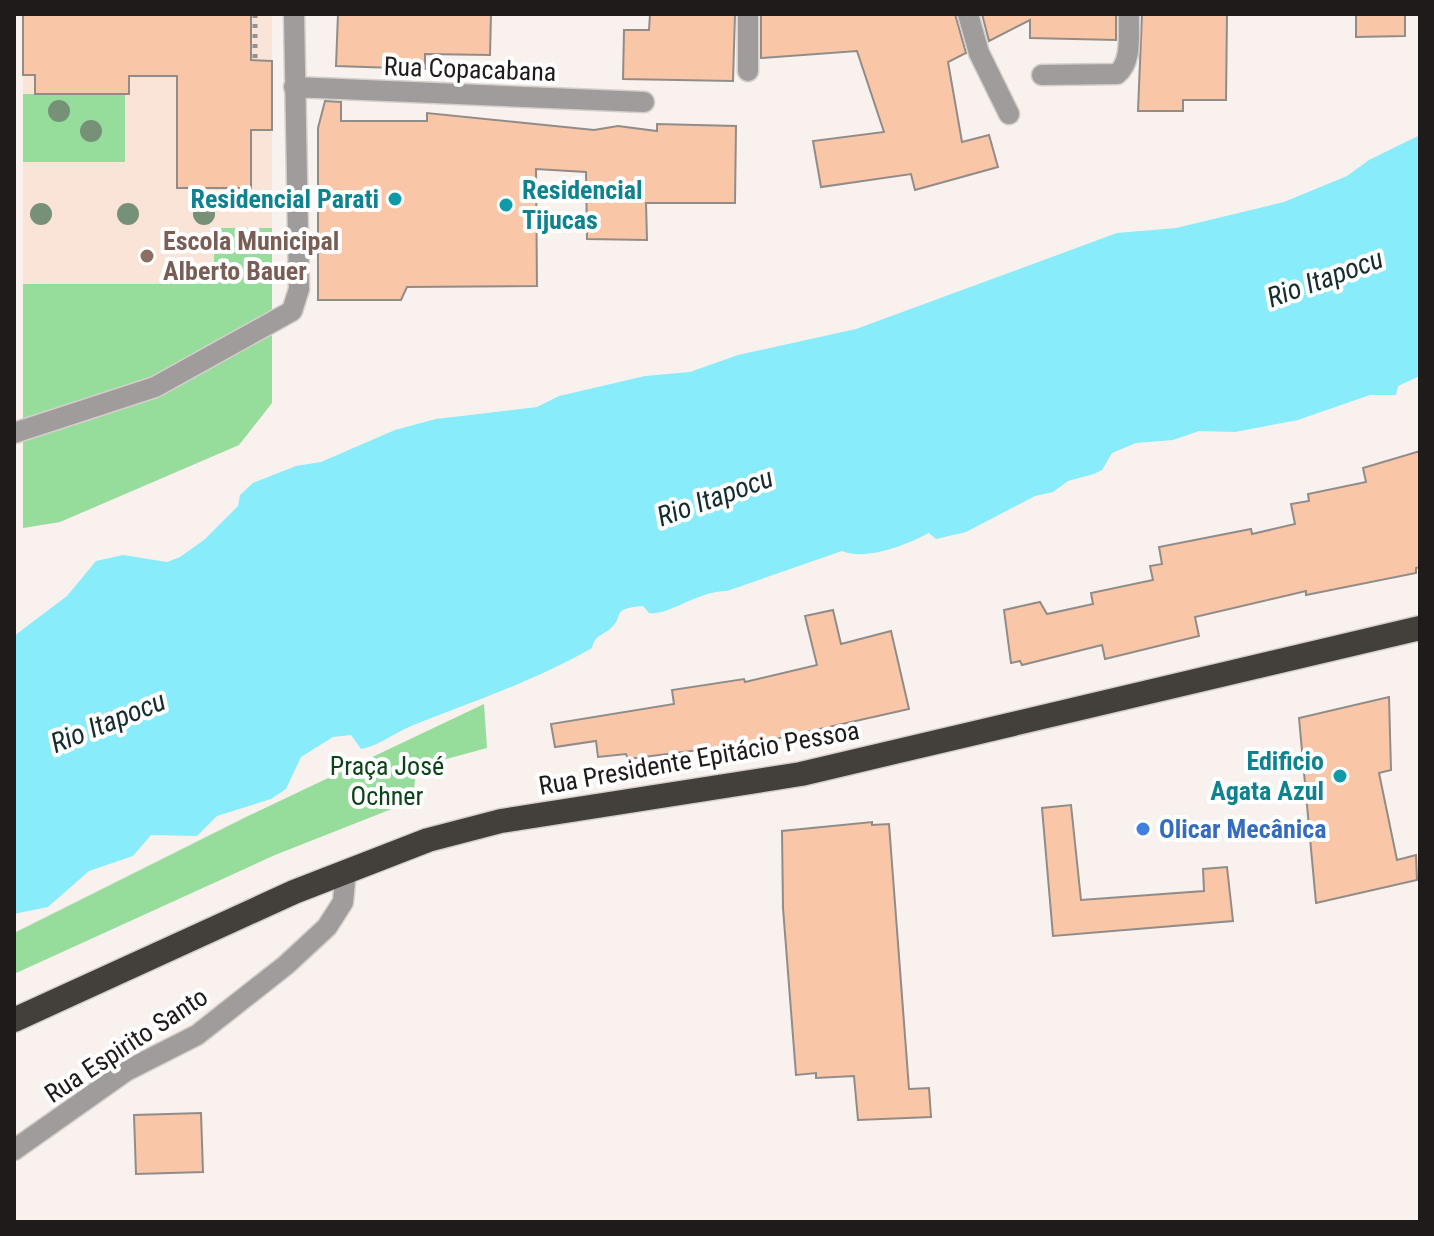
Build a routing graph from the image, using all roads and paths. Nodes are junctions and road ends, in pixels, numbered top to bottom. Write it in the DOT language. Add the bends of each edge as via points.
graph roads {
  1 [pos="255,14"];
  2 [pos="294,14"];
  3 [pos="748,14"];
  4 [pos="968,14"];
  5 [pos="1129,14"];
  6 [pos="255,60"];
  7 [pos="748,71"];
  8 [pos="1042,75"];
  9 [pos="294,87"];
  10 [pos="644,102"];
  11 [pos="1009,114"];
  12 [pos="14,433"];
  13 [pos="1420,628"];
  14 [pos="346,870"];
  15 [pos="14,1020"];
  16 [pos="14,1150"];
  1 -- 6 [label="path"];
  2 -- 9 [label="street"];
  3 -- 7 [label="street"];
  4 -- 11 [label="street" via="979,53"];
  5 -- 8 [label="street" via="1125,68 1117,74"];
  9 -- 10 [label="street, Rua Copacabana"];
  9 -- 12 [label="street" via="299,289 292,311 155,387"];
  13 -- 14 [label="highway, Rua Presidente Epitácio Pessoa" via="801,774 501,821"];
  14 -- 15 [label="highway, Rua Presidente Epitácio Pessoa"];
  14 -- 16 [label="street, Rua Espirito Santo" via="343,902 327,927 286,965 197,1035 126,1071"];
}
